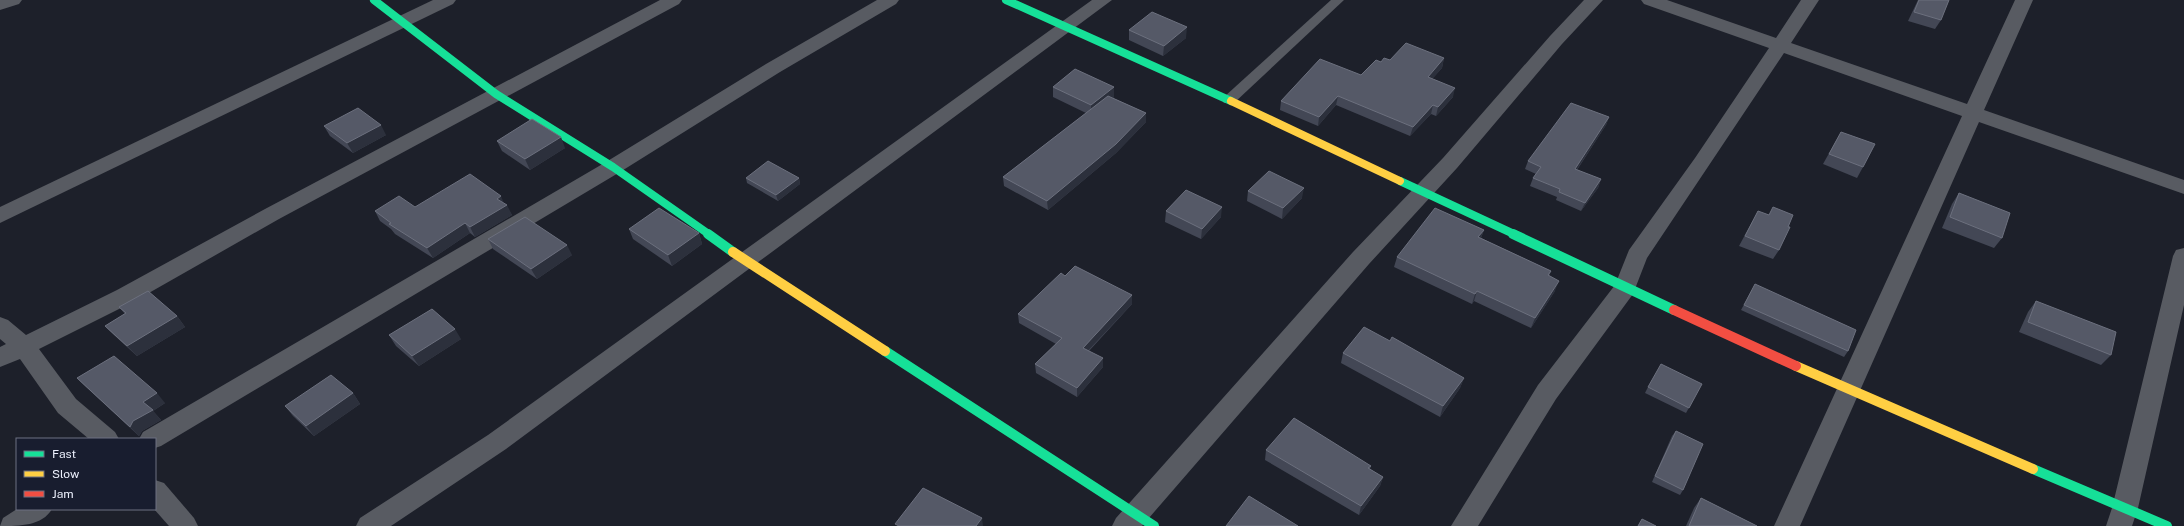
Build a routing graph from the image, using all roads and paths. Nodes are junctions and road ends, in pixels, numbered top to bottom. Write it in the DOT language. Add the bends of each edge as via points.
graph roads {
  1 [pos="13,0"];
  2 [pos="374,0"];
  3 [pos="447,0"];
  4 [pos="673,0"];
  5 [pos="890,0"];
  6 [pos="1006,0"];
  7 [pos="1103,0"];
  8 [pos="1338,0"];
  9 [pos="1594,0"];
  10 [pos="1650,0"];
  11 [pos="1810,0"];
  12 [pos="2024,0"];
  13 [pos="0,5"];
  14 [pos="402,22"];
  15 [pos="1067,26"];
  16 [pos="1780,44"];
  17 [pos="496,94"];
  18 [pos="1229,100"];
  19 [pos="1972,114"];
  20 [pos="613,167"];
  21 [pos="2184,187"];
  22 [pos="1423,191"];
  23 [pos="0,216"];
  24 [pos="2184,256"];
  25 [pos="746,261"];
  26 [pos="1625,288"];
  27 [pos="0,326"];
  28 [pos="23,346"];
  29 [pos="0,358"];
  30 [pos="1849,390"];
  31 [pos="105,438"];
  32 [pos="154,438"];
  33 [pos="156,491"];
  34 [pos="37,510"];
  35 [pos="2122,517"];
  36 [pos="1130,520"];
  37 [pos="12,526"];
  38 [pos="184,526"];
  39 [pos="368,526"];
  40 [pos="1154,526"];
  41 [pos="1464,526"];
  42 [pos="1787,526"];
  43 [pos="2167,526"];
  1 -- 13 [label="street"];
  2 -- 14 [label="street"];
  3 -- 14 [label="street"];
  4 -- 17 [label="street"];
  5 -- 20 [label="street" via="773,68"];
  6 -- 15 [label="street"];
  7 -- 15 [label="street"];
  8 -- 18 [label="lane"];
  9 -- 22 [label="street"];
  10 -- 16 [label="street"];
  11 -- 16 [label="street"];
  12 -- 19 [label="street"];
  14 -- 17 [label="street"];
  14 -- 23 [label="street"];
  15 -- 18 [label="street"];
  15 -- 25 [label="street"];
  16 -- 19 [label="street"];
  16 -- 26 [label="street" via="1637,256"];
  17 -- 20 [label="street"];
  17 -- 28 [label="street" via="125,296"];
  18 -- 22 [label="street"];
  19 -- 21 [label="street"];
  19 -- 30 [label="street"];
  20 -- 25 [label="street"];
  20 -- 32 [label="street"];
  22 -- 26 [label="street"];
  22 -- 36 [label="street"];
  24 -- 35 [label="street"];
  25 -- 36 [label="street"];
  25 -- 39 [label="street" via="497,442"];
  26 -- 30 [label="street"];
  26 -- 41 [label="street" via="1547,392"];
  27 -- 28 [label="street"];
  28 -- 29 [label="street"];
  28 -- 31 [label="street" via="67,406"];
  30 -- 35 [label="street"];
  30 -- 42 [label="street"];
  33 -- 38 [label="street"];
  34 -- 37 [label="street"];
  35 -- 43 [label="street"];
  36 -- 40 [label="street"];
}
